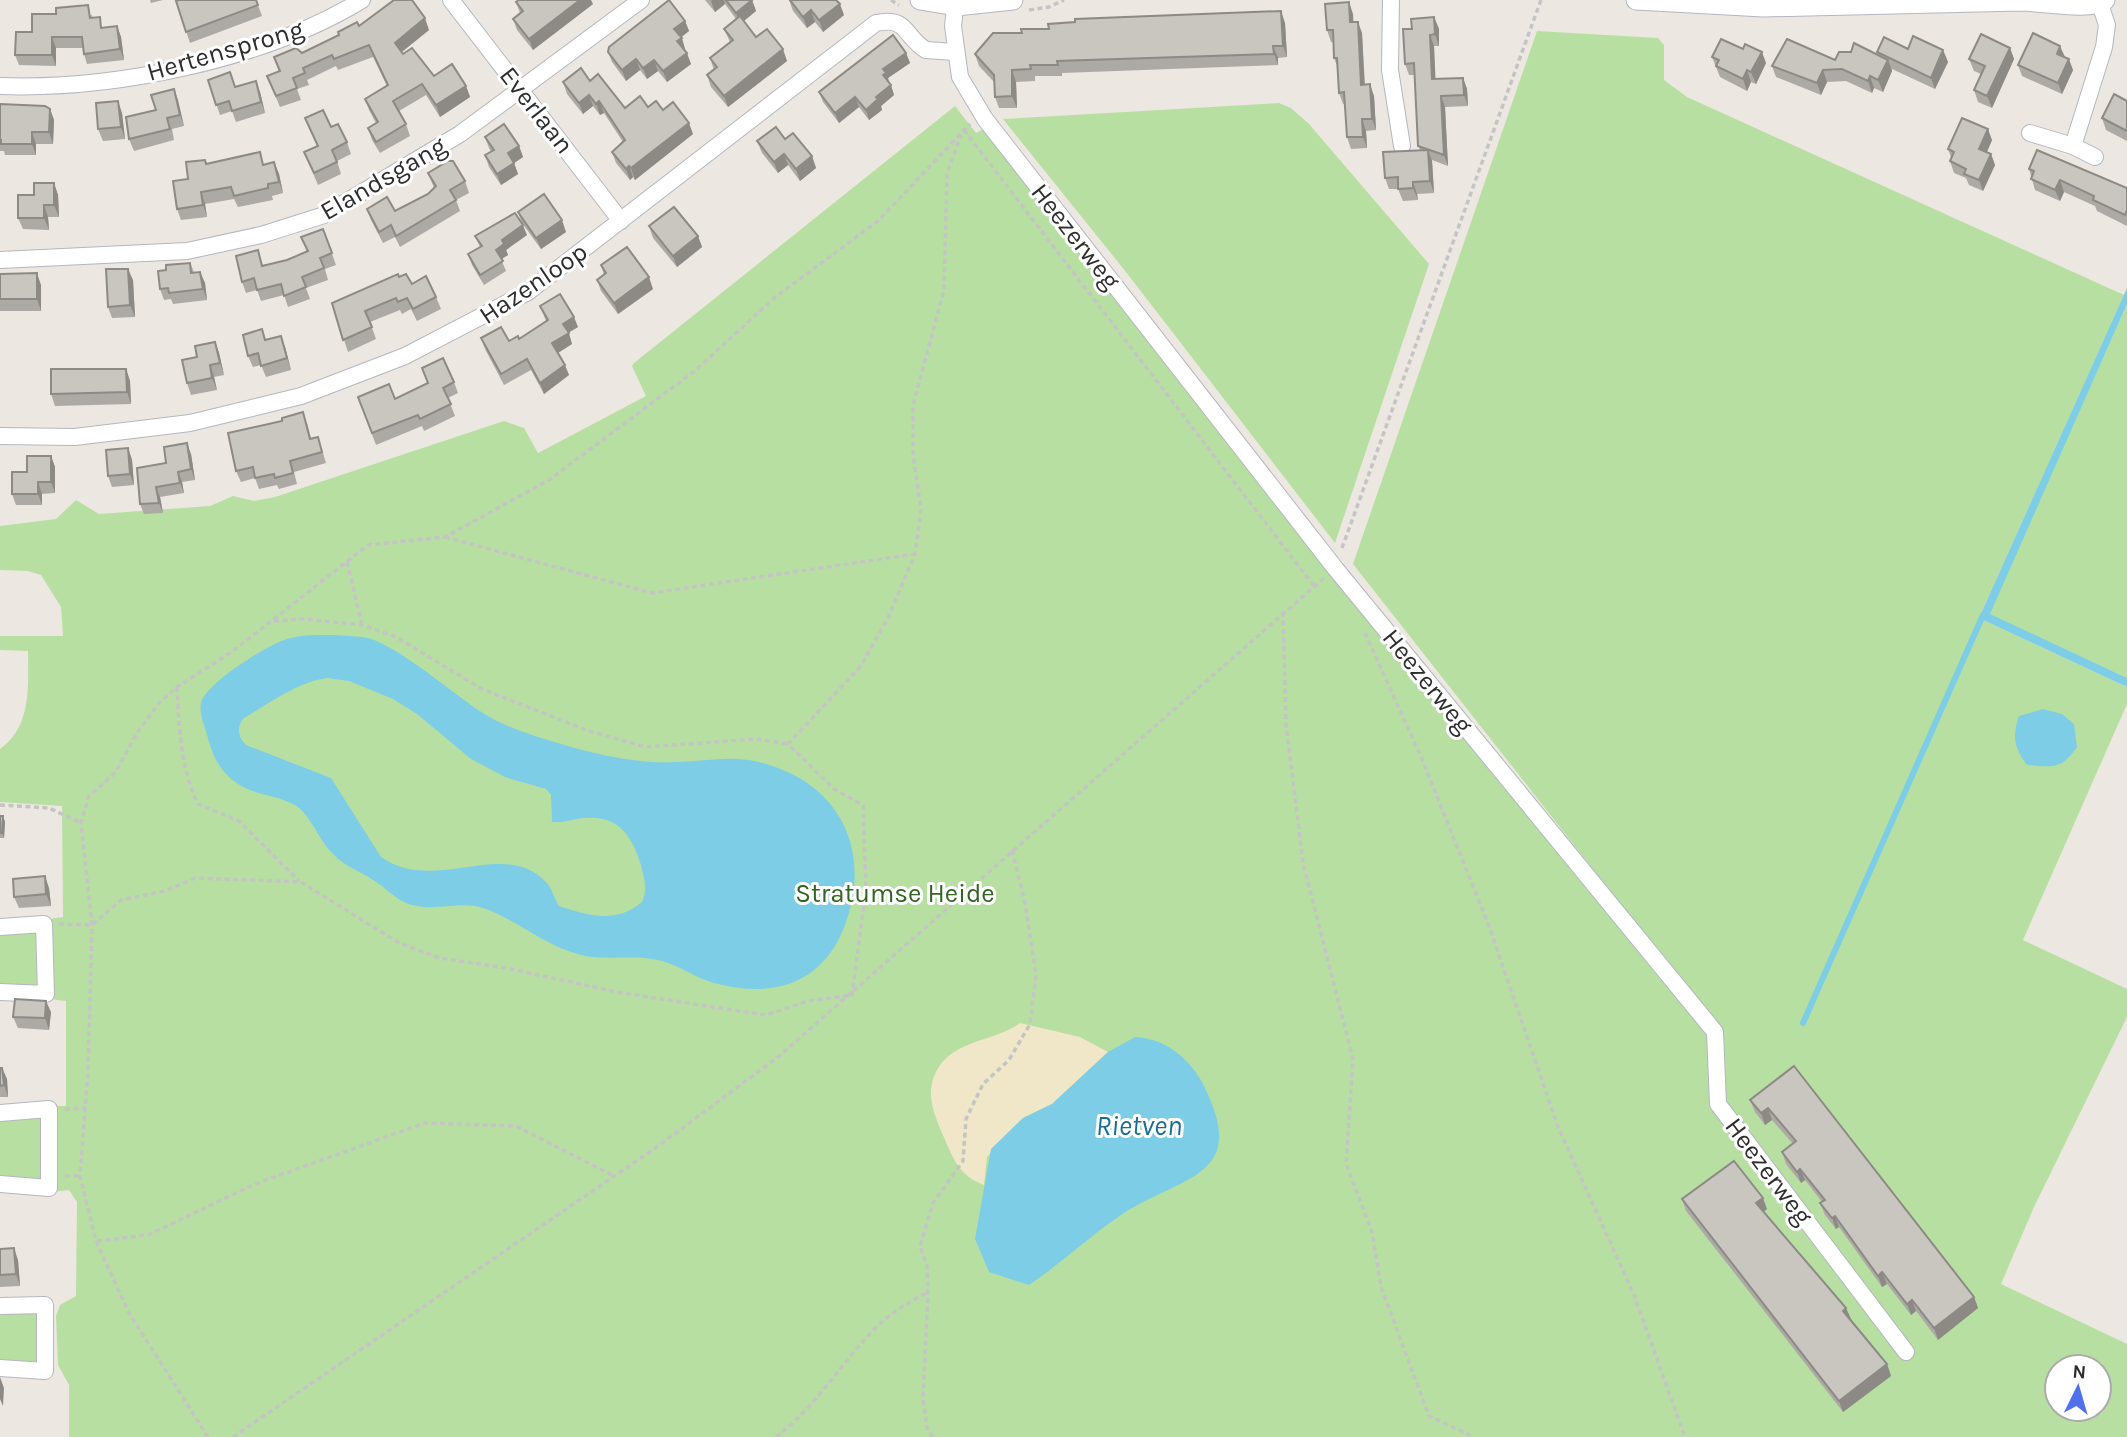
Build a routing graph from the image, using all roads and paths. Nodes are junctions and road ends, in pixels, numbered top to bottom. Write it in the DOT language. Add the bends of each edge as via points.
graph roads {
  1 [pos="362,0"];
  2 [pos="451,0"];
  3 [pos="640,0"];
  4 [pos="920,0"];
  5 [pos="1013,0"];
  6 [pos="1391,0"];
  7 [pos="1542,0"];
  8 [pos="1636,0"];
  9 [pos="1915,2"];
  10 [pos="2103,2"];
  11 [pos="956,3"];
  12 [pos="955,52"];
  13 [pos="0,86"];
  14 [pos="522,91"];
  15 [pos="964,130"];
  16 [pos="2030,133"];
  17 [pos="1402,146"];
  18 [pos="2073,146"];
  19 [pos="2095,158"];
  20 [pos="621,221"];
  21 [pos="0,260"];
  22 [pos="0,436"];
  23 [pos="445,537"];
  24 [pos="915,554"];
  25 [pos="347,562"];
  26 [pos="1335,568"];
  27 [pos="1314,586"];
  28 [pos="1283,612"];
  29 [pos="272,622"];
  30 [pos="362,625"];
  31 [pos="1364,631"];
  32 [pos="177,687"];
  33 [pos="788,744"];
  34 [pos="0,805"];
  35 [pos="81,823"];
  36 [pos="1012,850"];
  37 [pos="301,882"];
  38 [pos="44,924"];
  39 [pos="92,925"];
  40 [pos="0,927"];
  41 [pos="0,992"];
  42 [pos="852,995"];
  43 [pos="0,1113"];
  44 [pos="614,1176"];
  45 [pos="0,1184"];
  46 [pos="96,1241"];
  47 [pos="928,1292"];
  48 [pos="0,1307"];
  49 [pos="1906,1352"];
  50 [pos="0,1368"];
  51 [pos="208,1437"];
  52 [pos="233,1437"];
  53 [pos="776,1437"];
  54 [pos="933,1437"];
  55 [pos="1474,1437"];
  56 [pos="1685,1437"];
  1 -- 13 [label="street, Hertensprong" via="298,30 193,65 108,82"];
  2 -- 14 [label="street, Everlaan"];
  3 -- 14 [label="street, Elandsgang"];
  4 -- 11 [label="street"];
  5 -- 11 [label="street"];
  6 -- 17 [label="street" via="1390,70"];
  7 -- 26 [label="path"];
  8 -- 9 [label="street" via="1763,7"];
  9 -- 10 [label="street" via="2021,1 2082,7"];
  10 -- 18 [label="street" via="2108,24 2104,47"];
  11 -- 12 [label="street, Heezerweg"];
  12 -- 20 [label="street, Hazenloop" via="926,50 899,24 890,20 876,23"];
  12 -- 26 [label="street, Heezerweg" via="960,77 985,119"];
  14 -- 20 [label="street, Everlaan"];
  14 -- 21 [label="street, Elandsgang" via="391,178 311,219 187,251"];
  15 -- 27 [label="path"];
  16 -- 18 [label="street"];
  18 -- 19 [label="street"];
  20 -- 22 [label="street, Hazenloop" via="528,292 405,356 301,396 190,424 132,432"];
  23 -- 24 [label="path" via="652,593"];
  23 -- 24 [label="path" via="550,480 696,370 774,298 878,221 962,133 947,173 944,290 913,405 920,510"];
  23 -- 25 [label="path" via="368,545"];
  24 -- 33 [label="path" via="888,618 860,667"];
  25 -- 29 [label="path"];
  25 -- 30 [label="path"];
  26 -- 27 [label="path"];
  26 -- 49 [label="street, Heezerweg" via="1715,1032 1718,1104"];
  27 -- 28 [label="path"];
  28 -- 36 [label="path"];
  28 -- 55 [label="path" via="1286,724 1303,863 1353,1059 1346,1164 1371,1232 1381,1287 1429,1416"];
  29 -- 30 [label="path" via="305,619"];
  29 -- 32 [label="path"];
  30 -- 33 [label="path" via="396,637 482,689 589,731 646,747 756,739"];
  31 -- 56 [label="path" via="1484,913 1558,1127 1634,1295"];
  32 -- 35 [label="path" via="137,733 115,773 89,796"];
  32 -- 37 [label="path" via="187,782 198,804 239,821"];
  33 -- 42 [label="path" via="834,789 863,805 866,889"];
  34 -- 35 [label="path" via="49,808"];
  35 -- 39 [label="path"];
  36 -- 42 [label="path"];
  36 -- 47 [label="path" via="1035,964 1030,1024 1009,1060 983,1084 966,1118 963,1161 933,1203 920,1245"];
  37 -- 39 [label="path" via="195,878 165,891 121,900"];
  37 -- 42 [label="path" via="399,943 440,958 766,1015 808,1001"];
  38 -- 39 [label="path"];
  38 -- 40 [label="street"];
  38 -- 41 [label="street" via="46,994"];
  39 -- 46 [label="path" via="80,1176"];
  42 -- 44 [label="path" via="778,1057"];
  43 -- 45 [label="street" via="49,1109 49,1188"];
  44 -- 46 [label="path" via="516,1126 425,1123 255,1184 148,1235"];
  44 -- 52 [label="path"];
  46 -- 51 [label="path" via="129,1312"];
  47 -- 53 [label="path" via="896,1310 868,1336 796,1422"];
  47 -- 54 [label="path" via="923,1398 927,1428"];
  48 -- 50 [label="street" via="45,1304 44,1371"];
}
